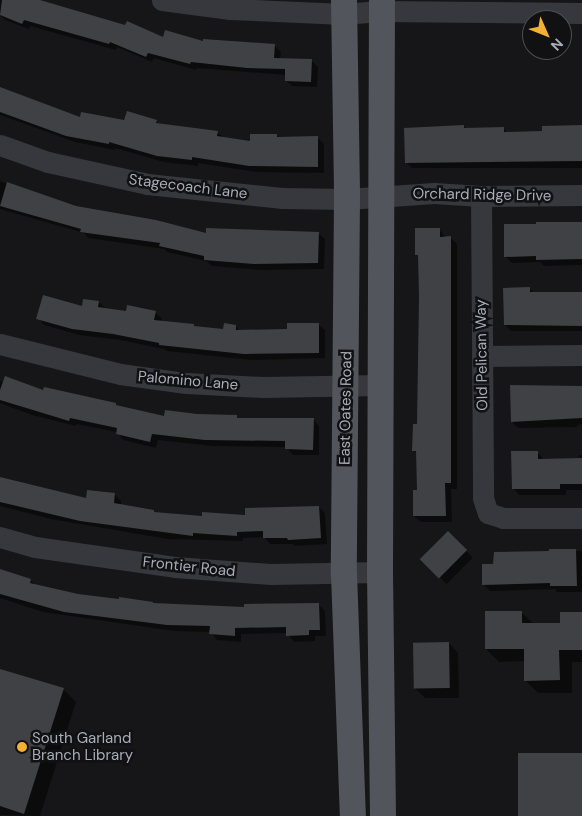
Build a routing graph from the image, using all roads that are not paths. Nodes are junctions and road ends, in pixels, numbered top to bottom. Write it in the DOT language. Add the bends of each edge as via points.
graph roads {
  1 [pos="162,0"];
  2 [pos="230,4"];
  3 [pos="382,6"];
  4 [pos="344,7"];
  5 [pos="582,12"];
  6 [pos="0,145"];
  7 [pos="381,195"];
  8 [pos="582,195"];
  9 [pos="481,196"];
  10 [pos="347,198"];
  11 [pos="0,344"];
  12 [pos="582,355"];
  13 [pos="482,356"];
  14 [pos="380,385"];
  15 [pos="346,386"];
  16 [pos="582,518"];
  17 [pos="0,537"];
  18 [pos="380,572"];
  19 [pos="344,574"];
  20 [pos="353,816"];
  21 [pos="383,816"];
  1 -- 2 [label="street"];
  2 -- 4 [label="street"];
  3 -- 4 [label="street"];
  3 -- 5 [label="street"];
  3 -- 7 [label="main road"];
  4 -- 10 [label="main road, East Oates Road"];
  6 -- 10 [label="street, Stagecoach Lane" via="48,162 147,184 282,198"];
  7 -- 9 [label="street, Orchard Ridge Drive" via="434,193"];
  7 -- 10 [label="street, Stagecoach Lane"];
  7 -- 14 [label="main road"];
  8 -- 9 [label="street, Orchard Ridge Drive"];
  9 -- 13 [label="street, Old Pelican Way"];
  10 -- 15 [label="main road, East Oates Road"];
  11 -- 15 [label="street, Palomino Lane" via="120,374 186,383 263,387"];
  12 -- 13 [label="street"];
  13 -- 16 [label="street, Old Pelican Way" via="483,498 488,513 503,518"];
  14 -- 15 [label="street, Palomino Lane"];
  14 -- 18 [label="main road"];
  15 -- 19 [label="main road, East Oates Road"];
  17 -- 19 [label="street, Frontier Road" via="35,547 175,567 271,574"];
  18 -- 19 [label="street, Frontier Road"];
  18 -- 21 [label="main road"];
  19 -- 20 [label="main road, East Oates Road"];
}
